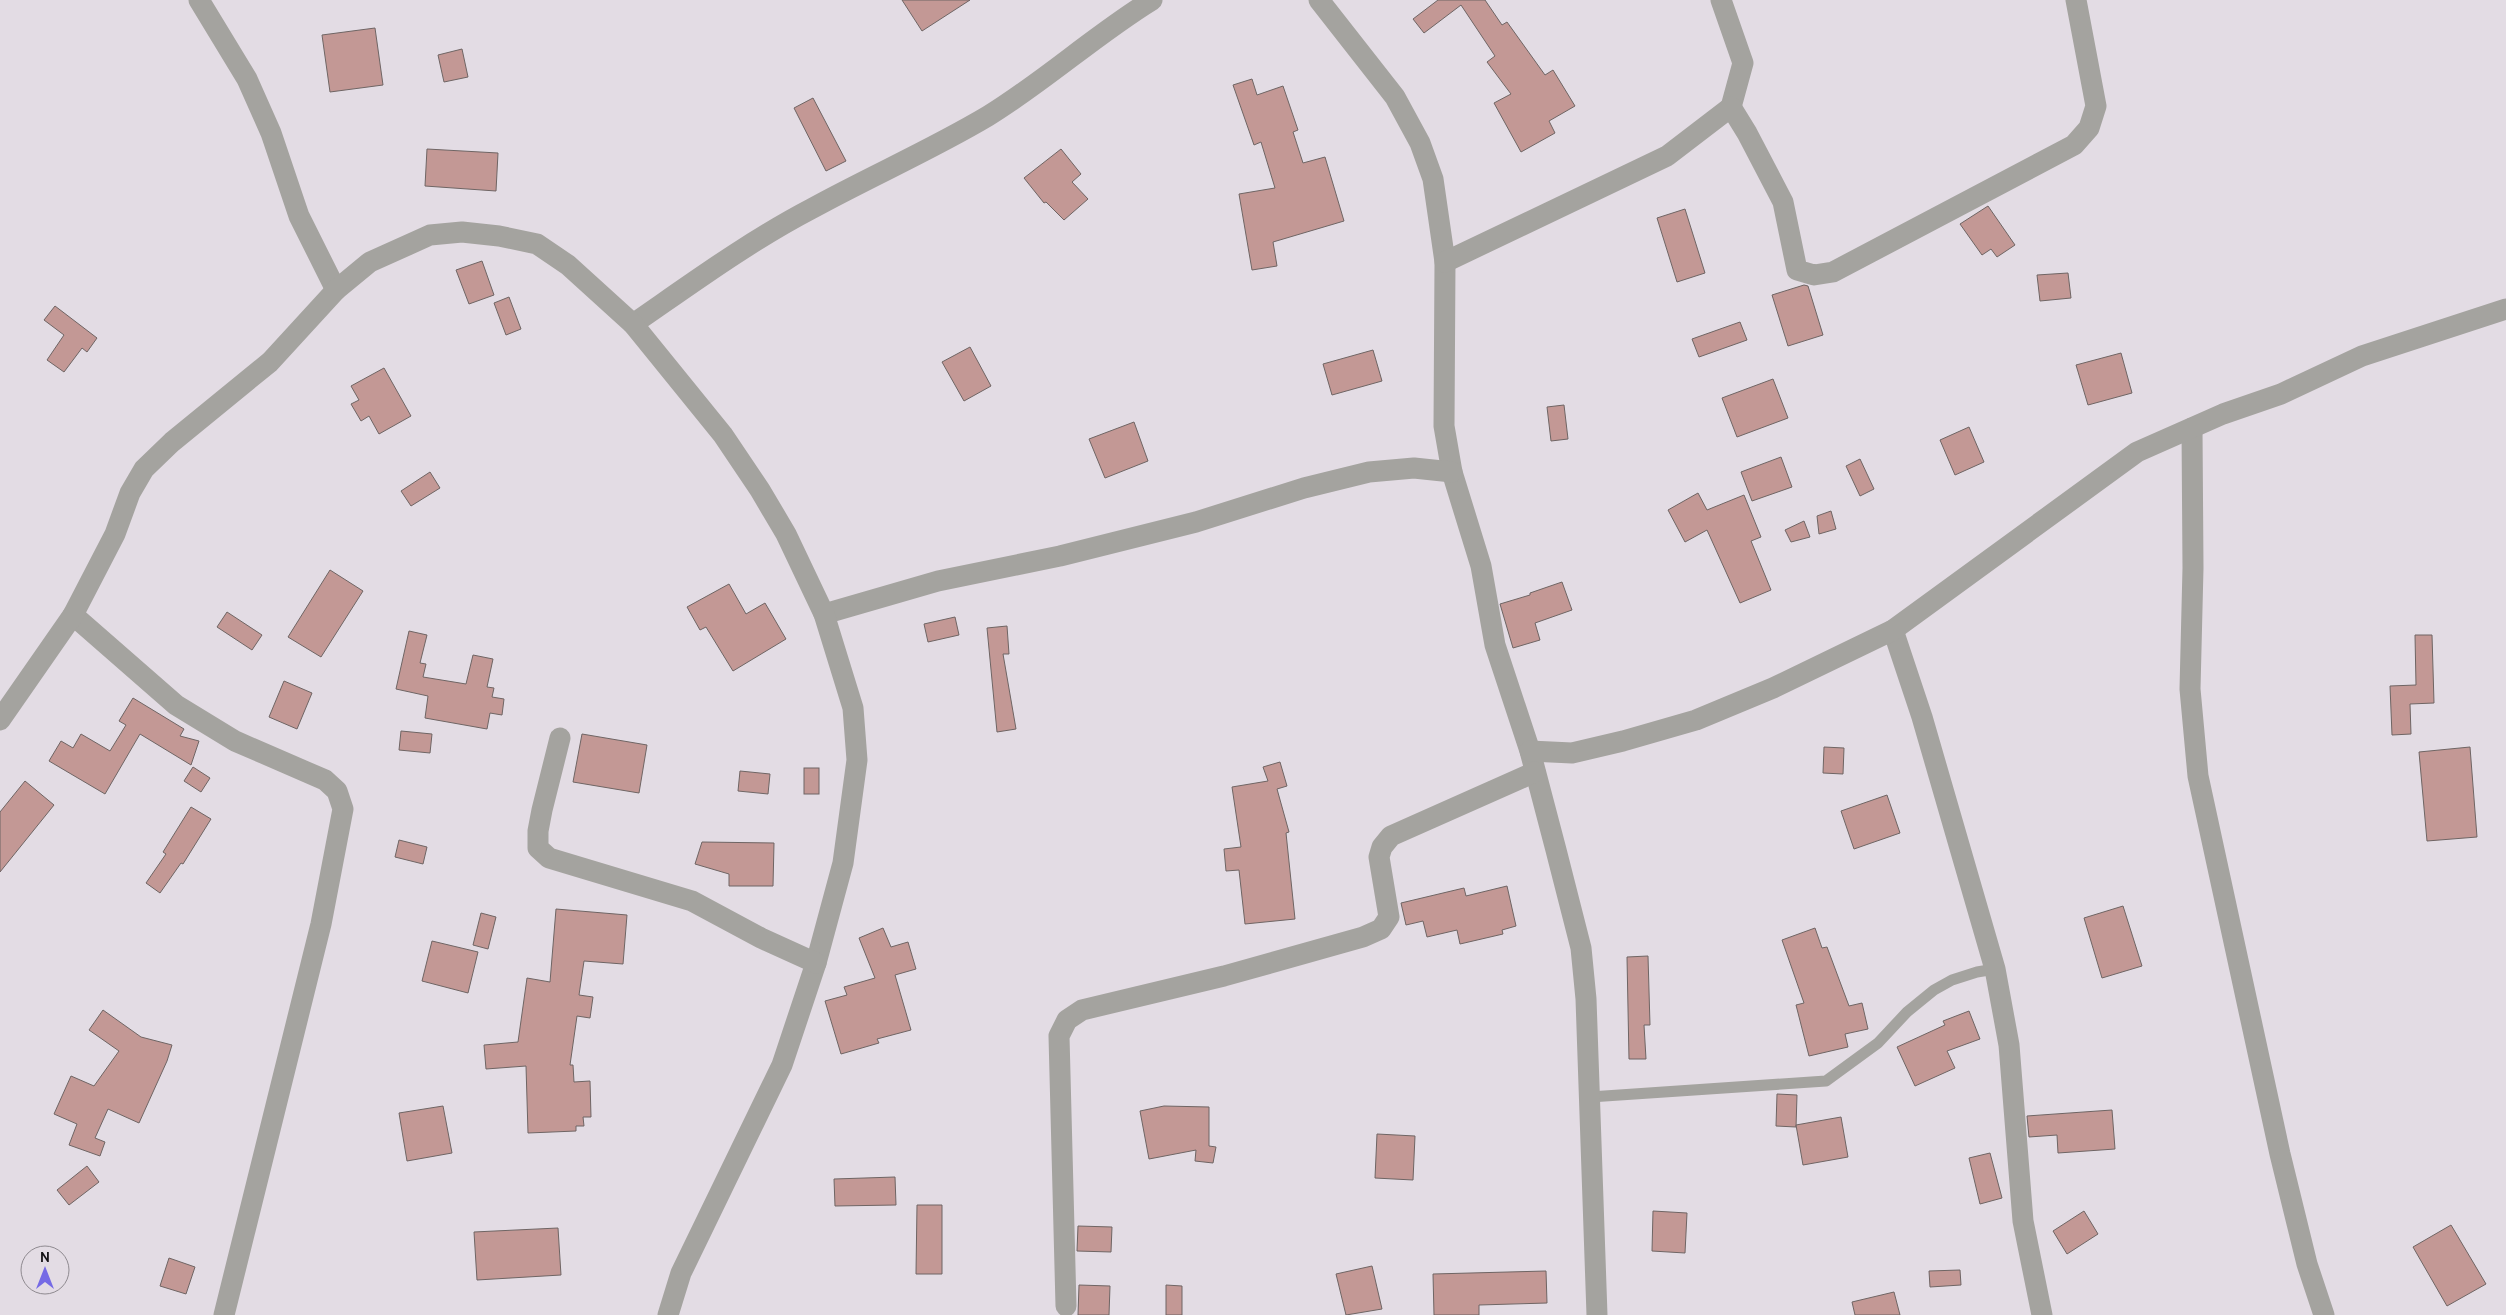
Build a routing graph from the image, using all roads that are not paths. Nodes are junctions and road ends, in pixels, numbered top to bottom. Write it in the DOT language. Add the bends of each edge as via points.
graph roads {
  1 [pos="199,0"];
  2 [pos="1152,0"];
  3 [pos="1319,0"];
  4 [pos="1721,0"];
  5 [pos="2076,0"];
  6 [pos="1731,107"];
  7 [pos="1445,262"];
  8 [pos="336,290"];
  9 [pos="2506,309"];
  10 [pos="633,324"];
  11 [pos="2192,428"];
  12 [pos="1452,472"];
  13 [pos="824,614"];
  14 [pos="73,615"];
  15 [pos="1893,630"];
  16 [pos="0,720"];
  17 [pos="560,738"];
  18 [pos="1530,751"];
  19 [pos="1535,772"];
  20 [pos="816,963"];
  21 [pos="1995,970"];
  22 [pos="1590,1097"];
  23 [pos="1066,1306"];
  24 [pos="224,1315"];
  25 [pos="668,1315"];
  26 [pos="1597,1315"];
  27 [pos="2042,1315"];
  28 [pos="2324,1315"];
  1 -- 8 [label="street" via="247,79 272,133 298,216"];
  2 -- 10 [label="street" via="1122,18 988,116 809,209 725,260"];
  3 -- 7 [label="street" via="1395,97 1420,143 1433,179"];
  4 -- 6 [label="street" via="1743,63"];
  5 -- 6 [label="street" via="2096,106 2089,128 2074,145 1833,272 1814,275 1797,270 1783,202"];
  6 -- 7 [label="street" via="1667,156"];
  7 -- 12 [label="street" via="1444,426"];
  8 -- 10 [label="street" via="370,262 430,236 462,232 499,236 537,244 568,265"];
  8 -- 14 [label="street" via="270,362 172,442 144,470"];
  9 -- 11 [label="street" via="2362,356 2281,394"];
  10 -- 13 [label="street" via="723,435 760,490 786,534"];
  11 -- 15 [label="street" via="2137,452"];
  11 -- 28 [label="street" via="2190,689 2198,776 2280,1154 2307,1264"];
  12 -- 13 [label="street" via="1414,468 1368,472 1304,488 1196,522 1060,556 938,581"];
  12 -- 18 [label="street" via="1482,566 1496,645"];
  13 -- 20 [label="street" via="853,708 857,760 843,863"];
  14 -- 16 [label="street"];
  14 -- 24 [label="street" via="176,705 235,741 325,780 337,791 343,809 321,924"];
  15 -- 18 [label="street" via="1773,688 1696,720 1624,742 1572,753"];
  15 -- 21 [label="street" via="1922,717"];
  17 -- 20 [label="street" via="538,831 538,848 549,858 692,901"];
  18 -- 19 [label="street"];
  19 -- 22 [label="street" via="1581,948"];
  19 -- 23 [label="street" via="1390,836 1379,857 1389,917 1381,929 1363,937 1224,976 1082,1010 1067,1020 1059,1036"];
  20 -- 25 [label="street" via="782,1065 681,1273"];
  21 -- 22 [label="lane" via="1952,980 1934,990 1878,1043 1826,1081"];
  21 -- 27 [label="street" via="2009,1044 2024,1222"];
  22 -- 26 [label="street"];
}
